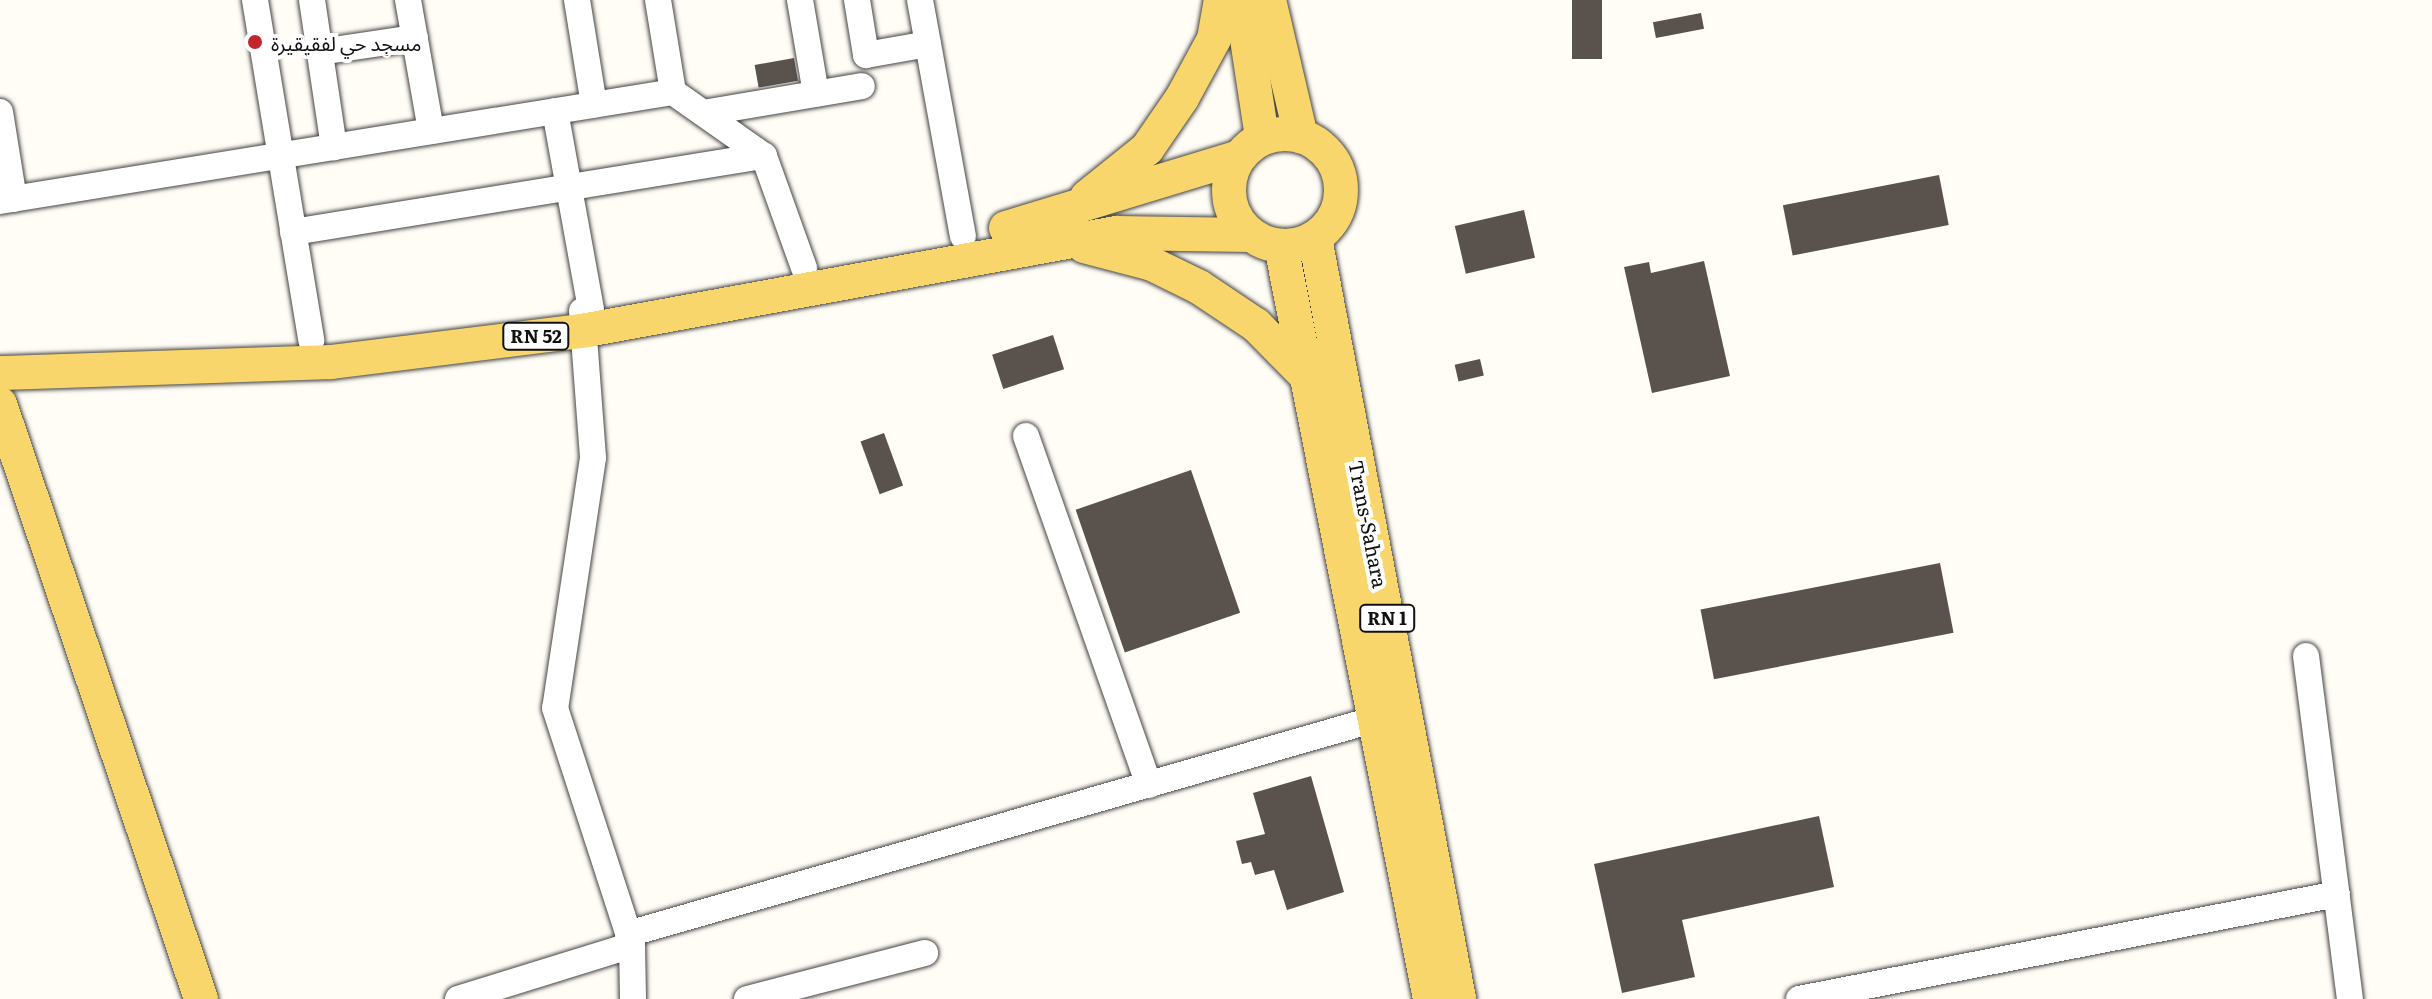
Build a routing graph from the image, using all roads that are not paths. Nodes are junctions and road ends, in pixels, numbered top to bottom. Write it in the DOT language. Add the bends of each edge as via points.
graph roads {
  1 [pos="255,0"];
  2 [pos="312,0"];
  3 [pos="408,0"];
  4 [pos="577,0"];
  5 [pos="658,0"];
  6 [pos="800,0"];
  7 [pos="857,0"];
  8 [pos="920,0"];
  9 [pos="1221,0"];
  10 [pos="1241,0"];
  11 [pos="1269,0"];
  12 [pos="415,38"];
  13 [pos="928,44"];
  14 [pos="320,52"];
  15 [pos="862,86"];
  16 [pos="673,92"];
  17 [pos="816,94"];
  18 [pos="594,105"];
  19 [pos="555,111"];
  20 [pos="0,112"];
  21 [pos="703,113"];
  22 [pos="431,131"];
  23 [pos="1301,136"];
  24 [pos="334,147"];
  25 [pos="1250,148"];
  26 [pos="281,155"];
  27 [pos="764,156"];
  28 [pos="569,188"];
  29 [pos="7,200"];
  30 [pos="1056,230"];
  31 [pos="293,232"];
  32 [pos="963,236"];
  33 [pos="1315,238"];
  34 [pos="1266,240"];
  35 [pos="804,268"];
  36 [pos="587,317"];
  37 [pos="311,340"];
  38 [pos="0,351"];
  39 [pos="0,373"];
  40 [pos="1312,382"];
  41 [pos="0,404"];
  42 [pos="1026,436"];
  43 [pos="0,462"];
  44 [pos="2306,656"];
  45 [pos="1376,719"];
  46 [pos="1149,785"];
  47 [pos="2337,894"];
  48 [pos="630,940"];
  49 [pos="925,953"];
  50 [pos="180,999"];
  51 [pos="201,999"];
  52 [pos="458,999"];
  53 [pos="633,999"];
  54 [pos="747,999"];
  55 [pos="1430,999"];
  56 [pos="1459,999"];
  57 [pos="1799,999"];
  58 [pos="2350,999"];
  1 -- 26 [label="street"];
  2 -- 14 [label="street"];
  3 -- 12 [label="street"];
  4 -- 18 [label="street"];
  5 -- 16 [label="street"];
  6 -- 17 [label="street"];
  7 -- 13 [label="street" via="866,55"];
  8 -- 13 [label="street"];
  9 -- 30 [label="main road" via="1214,39 1147,149"];
  10 -- 25 [label="main road"];
  11 -- 23 [label="main road"];
  12 -- 14 [label="street"];
  12 -- 22 [label="street"];
  13 -- 32 [label="street"];
  14 -- 24 [label="street"];
  15 -- 17 [label="street"];
  16 -- 18 [label="street"];
  16 -- 21 [label="street"];
  17 -- 21 [label="street"];
  18 -- 19 [label="street"];
  19 -- 22 [label="street"];
  19 -- 28 [label="street"];
  20 -- 29 [label="street"];
  21 -- 27 [label="street"];
  22 -- 24 [label="street"];
  23 -- 25 [label="main road"];
  23 -- 33 [label="main road" via="1324,151 1339,174 1338,210"];
  24 -- 26 [label="street"];
  25 -- 30 [label="main road"];
  25 -- 34 [label="main road" via="1228,189"];
  26 -- 29 [label="street"];
  26 -- 31 [label="street"];
  27 -- 28 [label="street"];
  27 -- 35 [label="street"];
  28 -- 31 [label="street"];
  28 -- 36 [label="street"];
  30 -- 32 [label="main road, RN 52"];
  30 -- 34 [label="main road"];
  30 -- 36 [label="main road, RN 52"];
  30 -- 40 [label="main road" via="1199,287 1256,325"];
  31 -- 37 [label="street"];
  32 -- 35 [label="main road, RN 52"];
  33 -- 34 [label="main road"];
  33 -- 56 [label="main road, Trans-Sahara / RN 1"];
  34 -- 40 [label="main road, Trans-Sahara / RN 1"];
  35 -- 36 [label="main road, RN 52"];
  36 -- 37 [label="main road, RN 52"];
  36 -- 39 [label="main road, RN 52" via="331,362"];
  36 -- 48 [label="street" via="593,458 555,708"];
  37 -- 38 [label="main road, RN 52"];
  40 -- 45 [label="main road, Trans-Sahara / RN 1"];
  41 -- 51 [label="main road"];
  42 -- 46 [label="street"];
  43 -- 50 [label="main road"];
  44 -- 47 [label="street"];
  45 -- 46 [label="street"];
  45 -- 55 [label="main road, Trans-Sahara / RN 1"];
  46 -- 48 [label="street"];
  47 -- 57 [label="street"];
  47 -- 58 [label="street"];
  48 -- 52 [label="street"];
  48 -- 53 [label="street"];
  49 -- 54 [label="street"];
}
